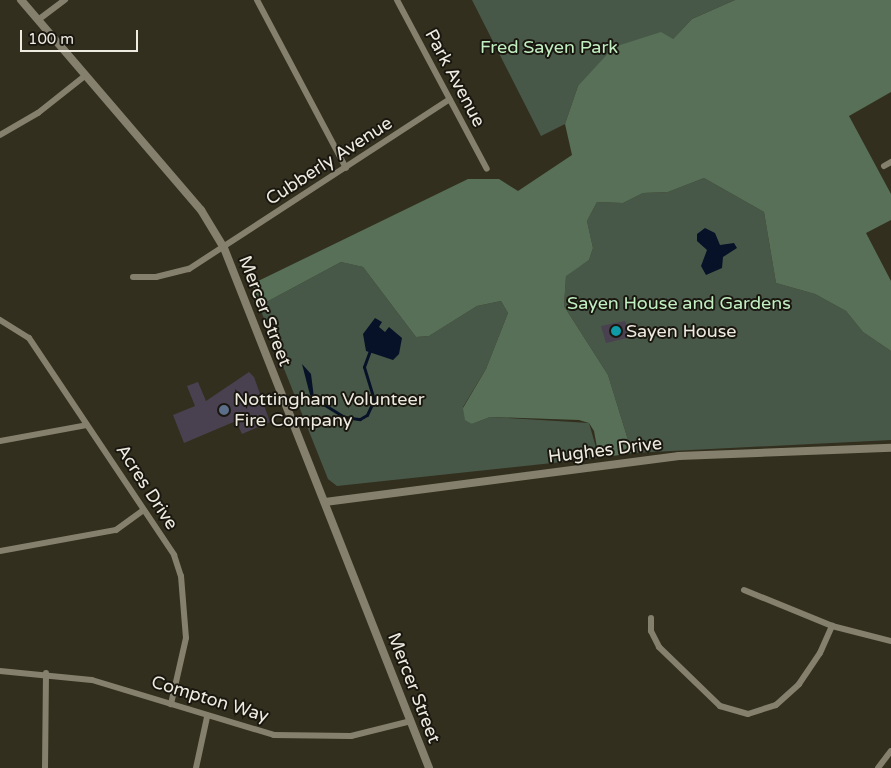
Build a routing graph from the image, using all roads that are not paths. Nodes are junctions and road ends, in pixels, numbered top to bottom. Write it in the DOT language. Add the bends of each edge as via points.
graph roads {
  1 [pos="21,0"];
  2 [pos="65,0"];
  3 [pos="257,0"];
  4 [pos="397,0"];
  5 [pos="38,20"];
  6 [pos="86,75"];
  7 [pos="450,99"];
  8 [pos="0,135"];
  9 [pos="891,162"];
  10 [pos="884,166"];
  11 [pos="346,168"];
  12 [pos="487,169"];
  13 [pos="224,248"];
  14 [pos="133,277"];
  15 [pos="0,320"];
  16 [pos="87,425"];
  17 [pos="0,441"];
  18 [pos="891,448"];
  19 [pos="325,502"];
  20 [pos="144,510"];
  21 [pos="0,551"];
  22 [pos="744,590"];
  23 [pos="651,618"];
  24 [pos="832,626"];
  25 [pos="891,642"];
  26 [pos="0,671"];
  27 [pos="46,673"];
  28 [pos="171,704"];
  29 [pos="208,717"];
  30 [pos="410,721"];
  31 [pos="891,751"];
  32 [pos="45,768"];
  33 [pos="196,768"];
  34 [pos="429,768"];
  35 [pos="878,768"];
  1 -- 5 [label="street, Mercer Street"];
  2 -- 5 [label="street"];
  3 -- 11 [label="street"];
  4 -- 7 [label="street, Park Avenue"];
  5 -- 6 [label="street, Mercer Street"];
  6 -- 8 [label="street" via="38,113"];
  6 -- 13 [label="street, Mercer Street" via="201,210"];
  7 -- 11 [label="street, Cubberly Avenue"];
  7 -- 12 [label="street, Park Avenue"];
  9 -- 10 [label="street"];
  11 -- 13 [label="street, Cubberly Avenue"];
  13 -- 14 [label="street, Cubberly Avenue" via="189,269 156,277"];
  13 -- 19 [label="street, Mercer Street"];
  15 -- 16 [label="street, Acres Drive" via="29,338"];
  16 -- 17 [label="street"];
  16 -- 20 [label="street, Acres Drive"];
  18 -- 19 [label="street, Hughes Drive" via="679,456"];
  19 -- 30 [label="street, Mercer Street"];
  20 -- 21 [label="street" via="116,530"];
  20 -- 28 [label="street, Acres Drive" via="174,555 180,576 186,638"];
  22 -- 24 [label="street"];
  23 -- 24 [label="street" via="651,631 659,647 720,706 748,714 776,705 799,684"];
  24 -- 25 [label="street"];
  26 -- 27 [label="street, Compton Way"];
  27 -- 28 [label="street, Compton Way" via="109,684"];
  27 -- 32 [label="street"];
  28 -- 29 [label="street, Compton Way"];
  29 -- 30 [label="street, Compton Way" via="248,730 308,738 376,732"];
  29 -- 33 [label="street"];
  30 -- 34 [label="street, Mercer Street"];
  31 -- 35 [label="street"];
}
